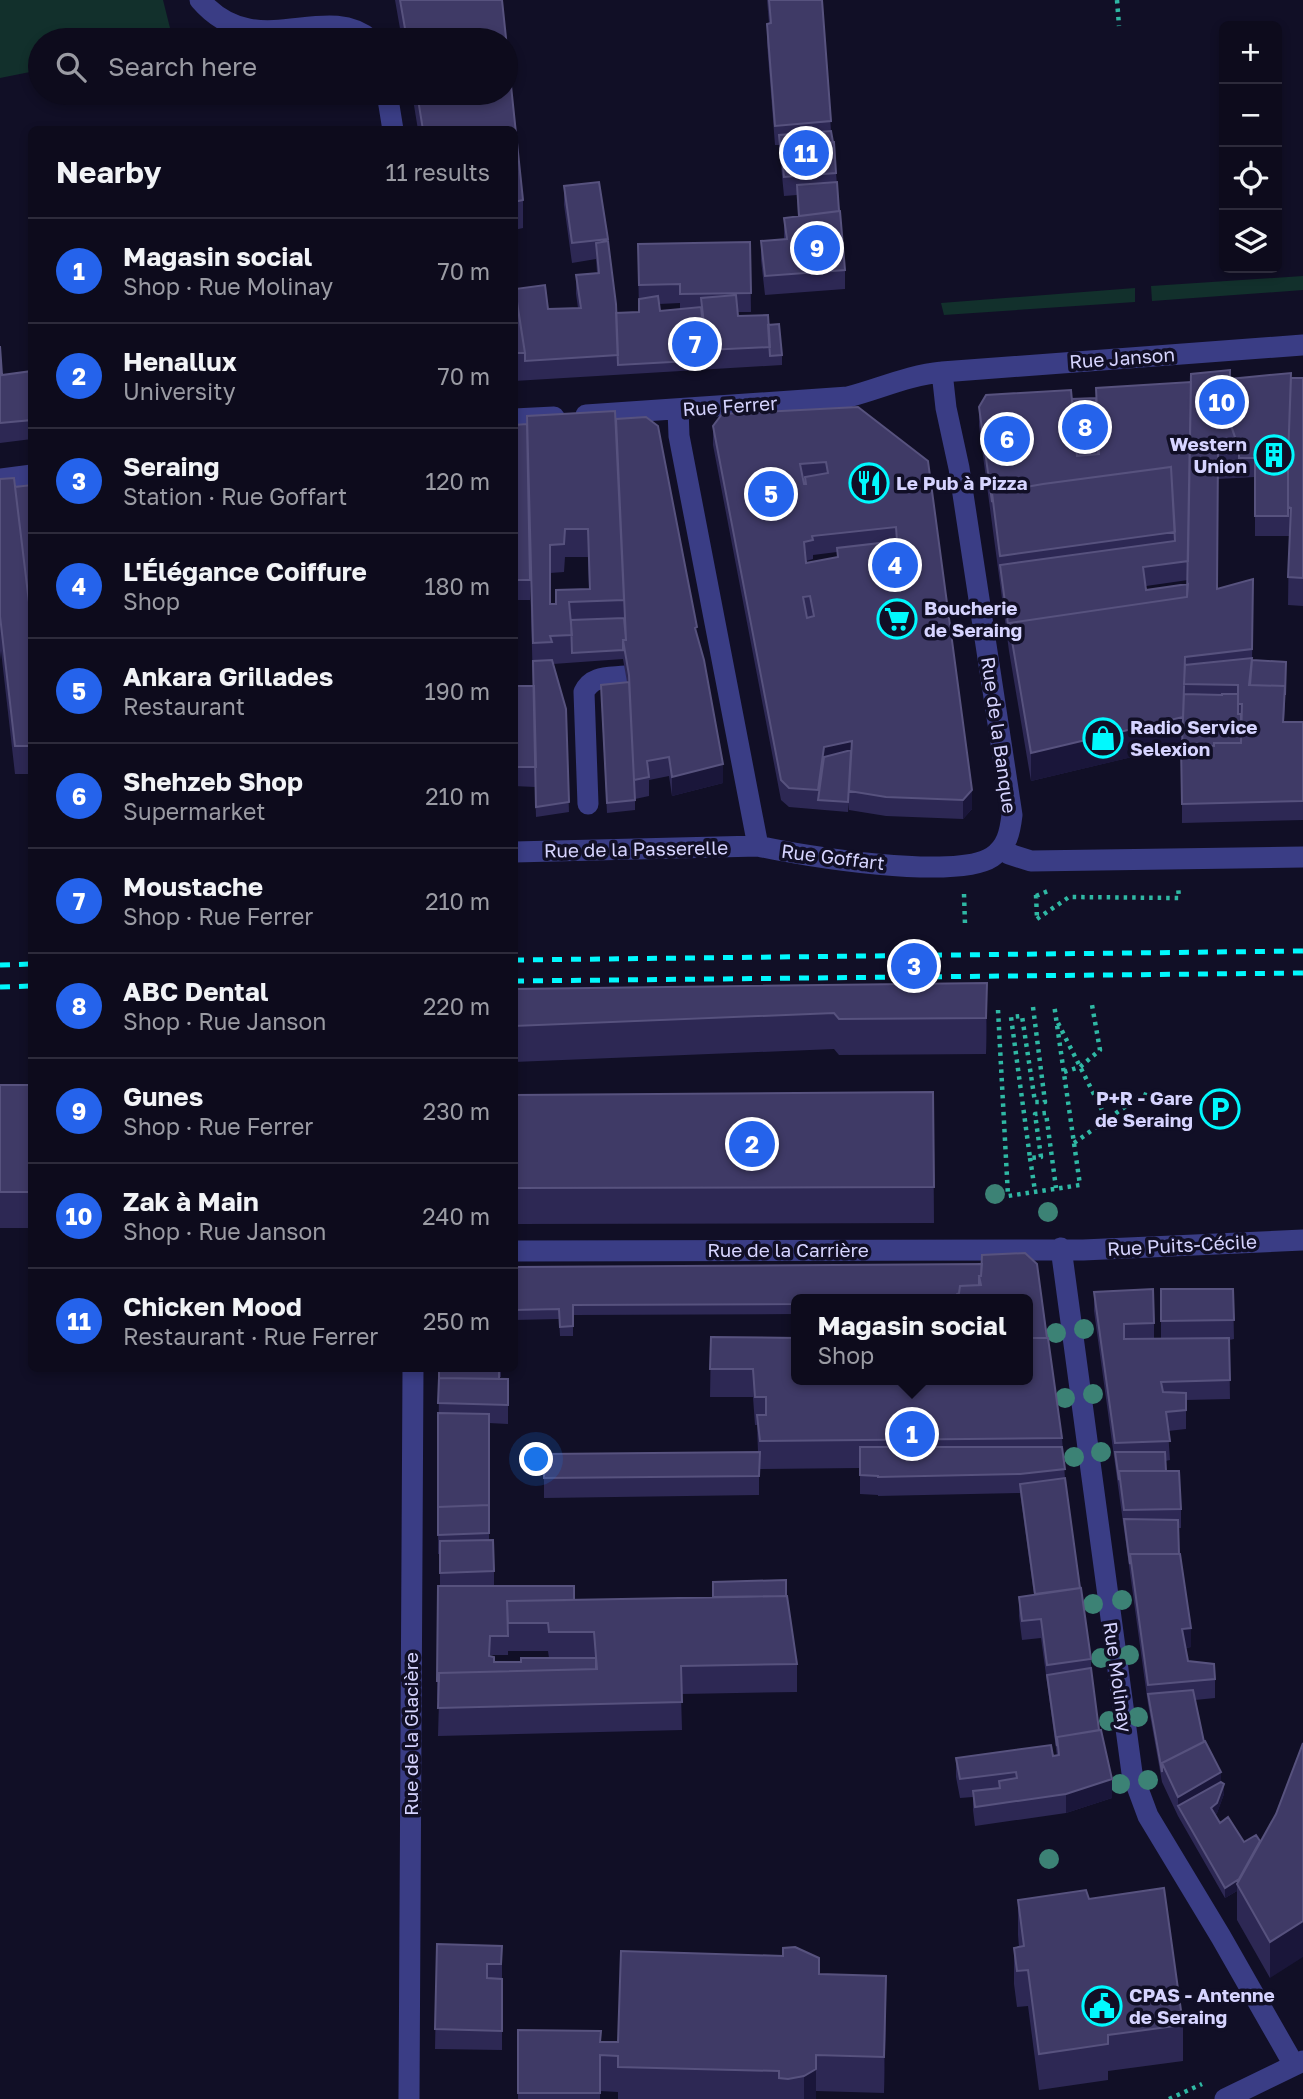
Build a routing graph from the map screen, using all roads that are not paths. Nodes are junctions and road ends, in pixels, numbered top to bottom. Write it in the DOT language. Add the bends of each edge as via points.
graph roads {
  1 [pos="200,0"];
  2 [pos="263,28"];
  3 [pos="263,28"];
  4 [pos="358,28"];
  5 [pos="389,105"];
  6 [pos="392,126"];
  7 [pos="1303,345"];
  8 [pos="942,372"];
  9 [pos="678,409"];
  10 [pos="518,419"];
  11 [pos="28,476"];
  12 [pos="0,480"];
  13 [pos="723,659"];
  14 [pos="699,662"];
  15 [pos="626,676"];
  16 [pos="588,804"];
  17 [pos="758,846"];
  18 [pos="1003,848"];
  19 [pos="518,852"];
  20 [pos="1303,857"];
  21 [pos="1303,1240"];
  22 [pos="1061,1248"];
  23 [pos="518,1251"];
  24 [pos="413,1372"];
  25 [pos="1298,2063"];
  26 [pos="409,2099"];
  27 [pos="1225,2099"];
  1 -- 2 [label="street" via="217,17"];
  3 -- 4 [label="street" via="324,18"];
  5 -- 6 [label="street"];
  7 -- 8 [label="street, Rue Janson"];
  8 -- 9 [label="street, Rue Ferrer" via="848,397"];
  8 -- 18 [label="street, Rue de la Banque" via="1010,800 1010,833"];
  9 -- 10 [label="street, Rue Ferrer"];
  9 -- 13 [label="street, Rue Goffart" via="679,436"];
  11 -- 12 [label="street"];
  13 -- 14 [label="street"];
  13 -- 17 [label="street, Rue Goffart"];
  15 -- 16 [label="street" via="598,678 588,683 584,692"];
  17 -- 18 [label="street, Rue Goffart" via="799,855 944,868 978,864"];
  17 -- 19 [label="street, Rue de la Passerelle"];
  18 -- 20 [label="street" via="1031,861"];
  21 -- 22 [label="street, Rue Puits-Cécile"];
  22 -- 23 [label="street, Rue de la Carrière"];
  22 -- 25 [label="street, Rue Molinay" via="1132,1773 1148,1815"];
  24 -- 26 [label="street, Rue de la Glacière"];
  25 -- 27 [label="street"];
}
